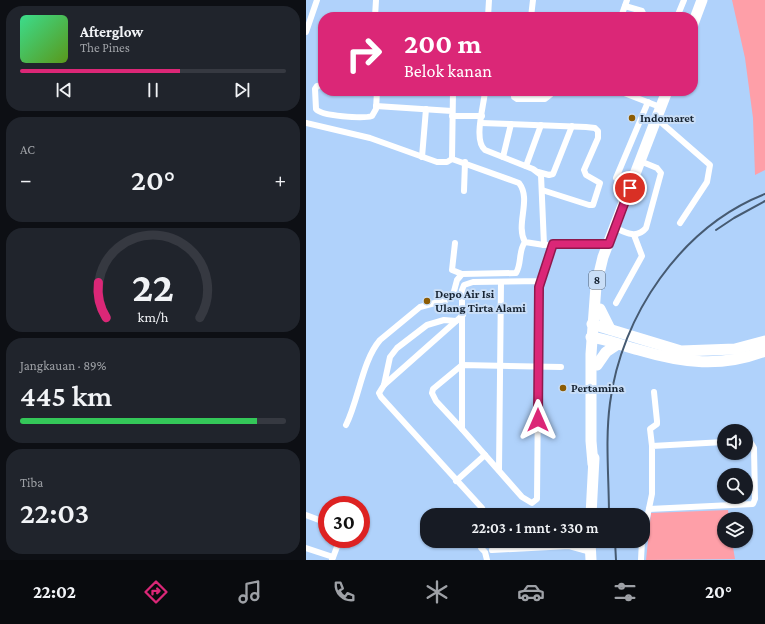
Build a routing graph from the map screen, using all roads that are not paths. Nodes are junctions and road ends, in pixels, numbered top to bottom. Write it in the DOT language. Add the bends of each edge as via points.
graph roads {
  1 [pos="317,0"];
  2 [pos="376,0"];
  3 [pos="489,0"];
  4 [pos="533,0"];
  5 [pos="684,0"];
  6 [pos="702,0"];
  7 [pos="626,3"];
  8 [pos="375,12"];
  9 [pos="488,12"];
  10 [pos="532,12"];
  11 [pos="642,12"];
  12 [pos="679,12"];
  13 [pos="698,12"];
  14 [pos="306,32"];
  15 [pos="318,86"];
  16 [pos="377,96"];
  17 [pos="453,96"];
  18 [pos="484,96"];
  19 [pos="514,96"];
  20 [pos="549,96"];
  21 [pos="632,96"];
  22 [pos="665,96"];
  23 [pos="648,102"];
  24 [pos="376,106"];
  25 [pos="660,107"];
  26 [pos="426,109"];
  27 [pos="452,113"];
  28 [pos="482,116"];
  29 [pos="656,118"];
  30 [pos="306,123"];
  31 [pos="480,123"];
  32 [pos="511,124"];
  33 [pos="541,125"];
  34 [pos="572,126"];
  35 [pos="422,157"];
  36 [pos="503,157"];
  37 [pos="452,159"];
  38 [pos="640,161"];
  39 [pos="465,162"];
  40 [pos="526,166"];
  41 [pos="538,172"];
  42 [pos="616,178"];
  43 [pos="542,190"];
  44 [pos="464,191"];
  45 [pos="680,223"];
  46 [pos="634,235"];
  47 [pos="612,238"];
  48 [pos="525,242"];
  49 [pos="455,243"];
  50 [pos="553,244"];
  51 [pos="544,245"];
  52 [pos="463,273"];
  53 [pos="541,281"];
  54 [pos="502,282"];
  55 [pos="468,283"];
  56 [pos="616,303"];
  57 [pos="600,309"];
  58 [pos="462,315"];
  59 [pos="456,321"];
  60 [pos="595,325"];
  61 [pos="614,331"];
  62 [pos="595,337"];
  63 [pos="765,341"];
  64 [pos="618,344"];
  65 [pos="765,351"];
  66 [pos="462,365"];
  67 [pos="597,365"];
  68 [pos="501,366"];
  69 [pos="538,366"];
  70 [pos="561,368"];
  71 [pos="384,385"];
  72 [pos="654,392"];
  73 [pos="346,425"];
  74 [pos="462,430"];
  75 [pos="717,442"];
  76 [pos="652,446"];
  77 [pos="753,446"];
  78 [pos="485,455"];
  79 [pos="593,464"];
  80 [pos="499,470"];
  81 [pos="456,481"];
  82 [pos="482,508"];
  83 [pos="591,508"];
  84 [pos="649,508"];
  85 [pos="650,509"];
  86 [pos="306,516"];
  87 [pos="318,520"];
  88 [pos="306,548"];
  89 [pos="337,548"];
  90 [pos="481,548"];
  91 [pos="490,548"];
  92 [pos="506,548"];
  93 [pos="578,548"];
  94 [pos="642,548"];
  95 [pos="489,551"];
  96 [pos="591,551"];
  97 [pos="333,559"];
  98 [pos="487,560"];
  99 [pos="641,560"];
  1 -- 14 [label="street"];
  2 -- 8 [label="street"];
  3 -- 9 [label="street"];
  4 -- 10 [label="street"];
  5 -- 12 [label="street"];
  6 -- 13 [label="highway"];
  7 -- 11 [label="street"];
  15 -- 24 [label="street" via="315,106 319,112 366,118 374,114"];
  16 -- 24 [label="street"];
  17 -- 27 [label="street"];
  18 -- 28 [label="street"];
  19 -- 20 [label="street" via="517,99 545,99"];
  21 -- 23 [label="street"];
  22 -- 25 [label="highway, 8"];
  23 -- 25 [label="street"];
  23 -- 42 [label="street"];
  24 -- 26 [label="street"];
  25 -- 29 [label="highway, 8"];
  26 -- 27 [label="street"];
  26 -- 35 [label="street"];
  27 -- 28 [label="street"];
  27 -- 37 [label="street"];
  28 -- 31 [label="street"];
  29 -- 38 [label="highway, 8"];
  29 -- 45 [label="street" via="710,165 707,182"];
  30 -- 35 [label="street" via="370,138"];
  31 -- 32 [label="street"];
  31 -- 36 [label="street" via="479,138 482,148"];
  32 -- 33 [label="street"];
  32 -- 36 [label="street"];
  33 -- 34 [label="street"];
  33 -- 40 [label="street"];
  34 -- 41 [label="street" via="553,174"];
  34 -- 43 [label="street" via="593,128 599,132 584,170 586,175 600,183 596,200 593,205 589,205"];
  35 -- 37 [label="street" via="441,163"];
  36 -- 40 [label="street"];
  37 -- 39 [label="street"];
  38 -- 46 [label="street" via="657,168 661,176 646,228"];
  38 -- 47 [label="highway, 8"];
  39 -- 44 [label="street"];
  39 -- 48 [label="street" via="519,183 524,193 522,231"];
  40 -- 41 [label="street"];
  41 -- 43 [label="street"];
  43 -- 51 [label="street"];
  46 -- 47 [label="street"];
  46 -- 56 [label="street" via="642,256"];
  47 -- 50 [label="street"];
  47 -- 57 [label="highway, 8"];
  47 -- 60 [label="highway, 8" via="598,277"];
  48 -- 51 [label="street"];
  48 -- 52 [label="street" via="520,248 516,273"];
  49 -- 52 [label="street" via="452,270"];
  50 -- 51 [label="street"];
  50 -- 53 [label="street"];
  52 -- 55 [label="street"];
  52 -- 73 [label="street" via="458,278 453,295 446,300 420,307 375,346"];
  53 -- 54 [label="street"];
  53 -- 69 [label="street" via="538,295"];
  54 -- 55 [label="street"];
  54 -- 68 [label="street"];
  55 -- 58 [label="street" via="463,288"];
  57 -- 60 [label="highway, 8"];
  57 -- 61 [label="highway"];
  58 -- 59 [label="street"];
  58 -- 66 [label="street"];
  59 -- 71 [label="street"];
  59 -- 71 [label="street" via="444,320 427,325 397,348 390,357"];
  60 -- 61 [label="highway"];
  60 -- 62 [label="highway, 8"];
  61 -- 63 [label="highway" via="681,352 735,350"];
  62 -- 64 [label="highway"];
  62 -- 67 [label="highway, 8"];
  62 -- 79 [label="highway, 8" via="591,441"];
  64 -- 65 [label="highway" via="682,362 732,360"];
  64 -- 67 [label="highway" via="606,352"];
  66 -- 68 [label="street"];
  66 -- 74 [label="street"];
  66 -- 74 [label="street" via="432,391 434,398"];
  67 -- 79 [label="highway, 8"];
  68 -- 69 [label="street"];
  68 -- 80 [label="street"];
  69 -- 70 [label="street"];
  69 -- 80 [label="street" via="536,501 532,503 526,500"];
  71 -- 81 [label="street" via="380,390 381,397"];
  72 -- 76 [label="street" via="657,424 650,429"];
  74 -- 78 [label="street"];
  75 -- 76 [label="street"];
  76 -- 84 [label="street" via="653,489"];
  77 -- 85 [label="street" via="753,504"];
  78 -- 80 [label="street"];
  78 -- 81 [label="street"];
  79 -- 83 [label="highway, 8"];
  81 -- 82 [label="street"];
  86 -- 87 [label="street"];
  88 -- 97 [label="street"];
  89 -- 97 [label="street"];
  90 -- 95 [label="street"];
  91 -- 95 [label="street"];
  92 -- 95 [label="street"];
  93 -- 96 [label="street"];
  94 -- 99 [label="street"];
  95 -- 98 [label="street"];
}
